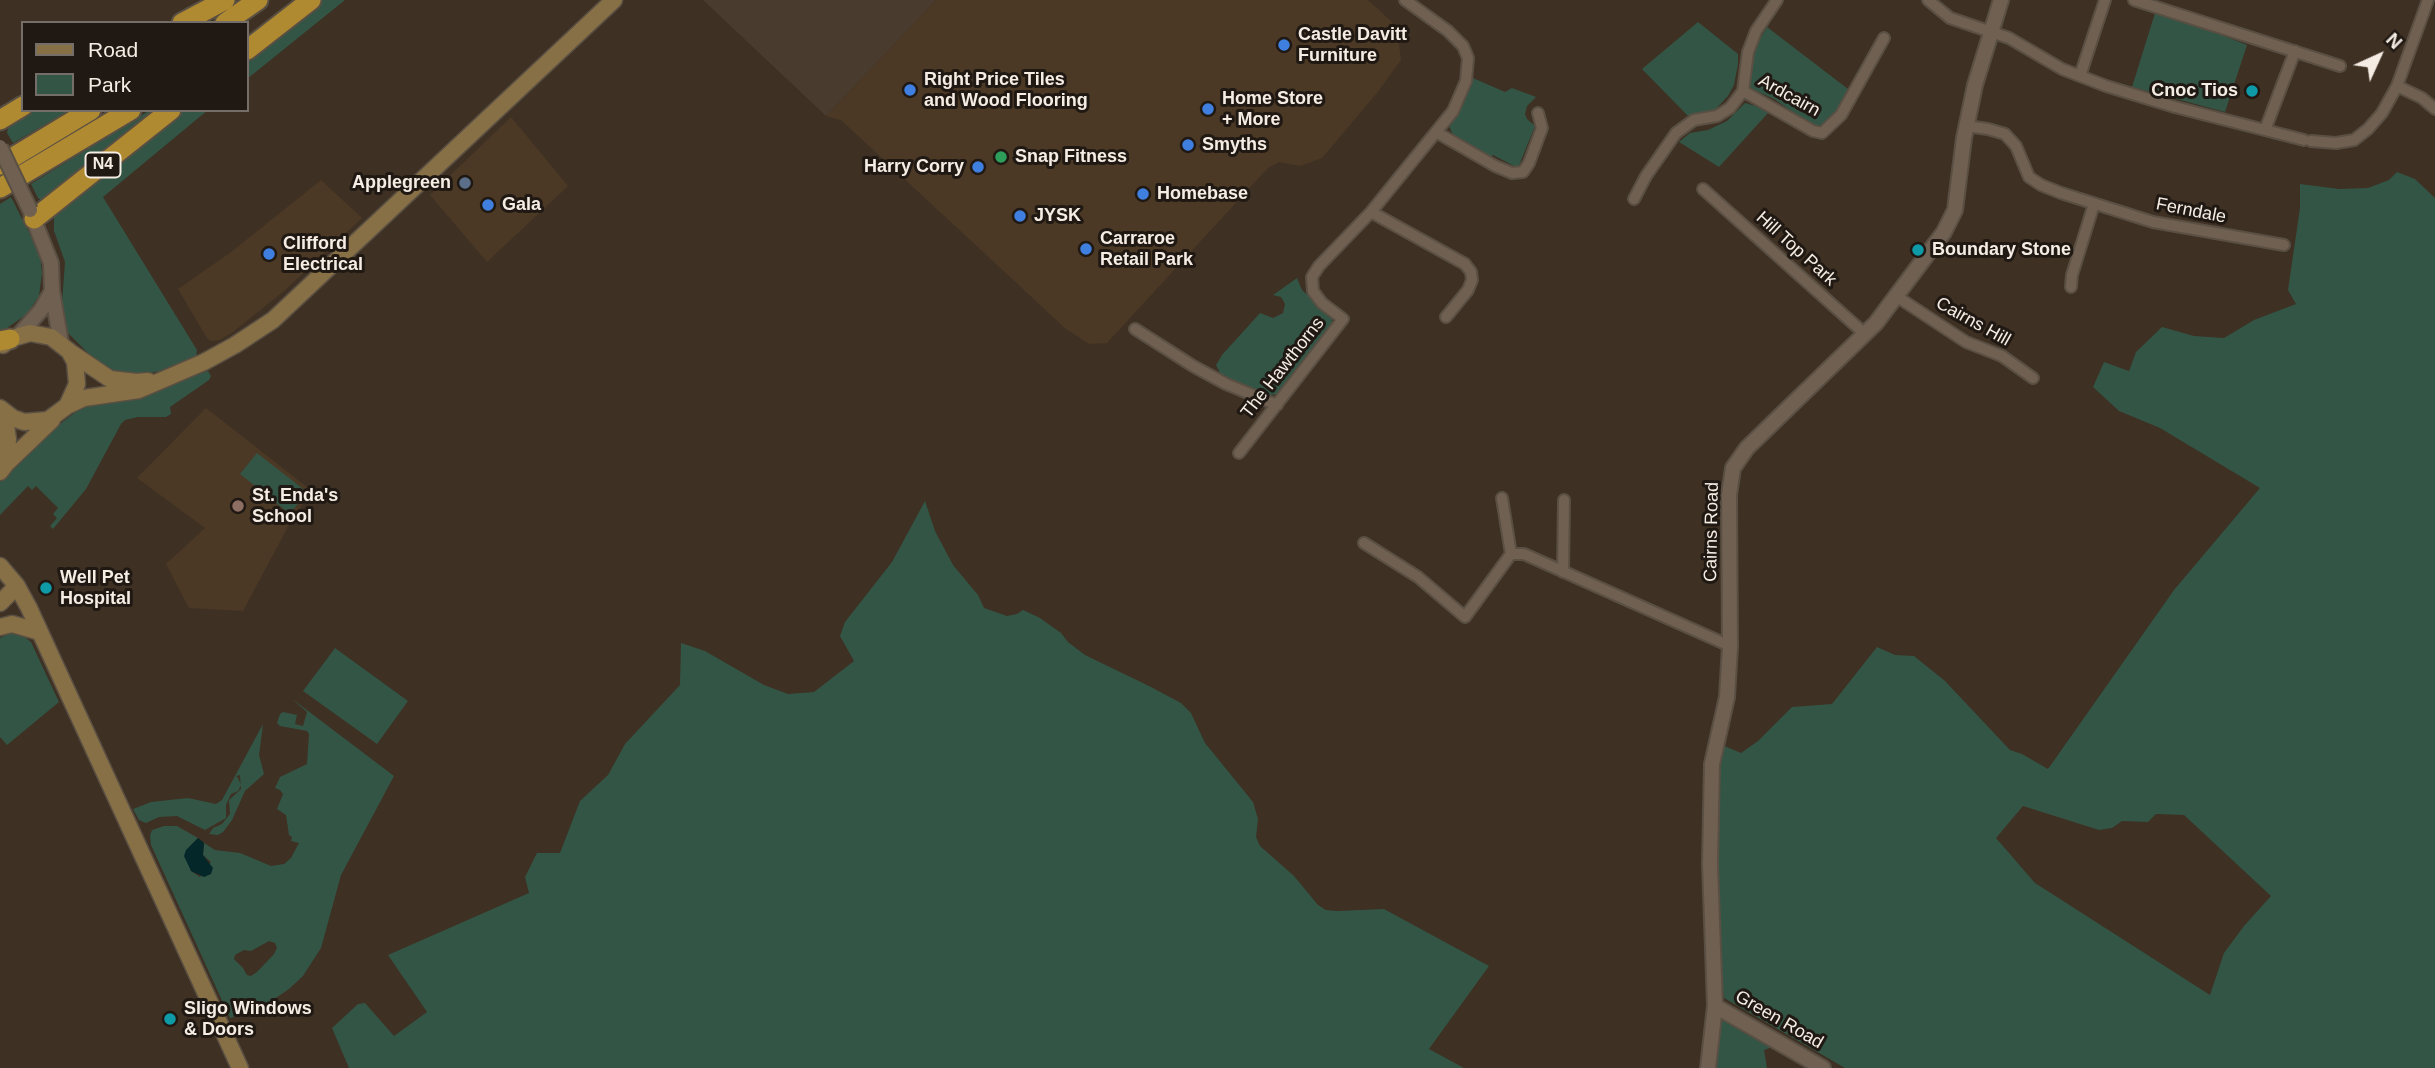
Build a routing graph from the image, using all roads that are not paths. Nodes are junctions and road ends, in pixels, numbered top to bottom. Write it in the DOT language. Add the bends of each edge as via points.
graph roads {
  1 [pos="225,0"];
  2 [pos="258,0"];
  3 [pos="293,0"];
  4 [pos="311,0"];
  5 [pos="614,0"];
  6 [pos="1405,0"];
  7 [pos="1777,0"];
  8 [pos="1928,0"];
  9 [pos="2001,0"];
  10 [pos="2105,0"];
  11 [pos="2134,0"];
  12 [pos="2428,0"];
  13 [pos="186,21"];
  14 [pos="228,21"];
  15 [pos="248,32"];
  16 [pos="1991,33"];
  17 [pos="1884,38"];
  18 [pos="248,49"];
  19 [pos="2295,51"];
  20 [pos="2340,66"];
  21 [pos="2080,76"];
  22 [pos="2397,86"];
  23 [pos="1743,91"];
  24 [pos="13,108"];
  25 [pos="2435,108"];
  26 [pos="88,112"];
  27 [pos="128,112"];
  28 [pos="168,112"];
  29 [pos="1538,113"];
  30 [pos="0,120"];
  31 [pos="1966,127"];
  32 [pos="2265,130"];
  33 [pos="1436,132"];
  34 [pos="0,147"];
  35 [pos="0,165"];
  36 [pos="0,188"];
  37 [pos="1703,189"];
  38 [pos="1634,199"];
  39 [pos="2094,204"];
  40 [pos="1371,212"];
  41 [pos="32,215"];
  42 [pos="2284,245"];
  43 [pos="2071,287"];
  44 [pos="52,291"];
  45 [pos="1896,296"];
  46 [pos="1447,317"];
  47 [pos="1135,329"];
  48 [pos="1865,334"];
  49 [pos="7,341"];
  50 [pos="65,347"];
  51 [pos="2033,378"];
  52 [pos="161,379"];
  53 [pos="1277,405"];
  54 [pos="2,410"];
  55 [pos="63,410"];
  56 [pos="1239,453"];
  57 [pos="3,468"];
  58 [pos="1502,498"];
  59 [pos="1564,500"];
  60 [pos="1364,543"];
  61 [pos="1511,554"];
  62 [pos="0,566"];
  63 [pos="1563,572"];
  64 [pos="17,586"];
  65 [pos="0,603"];
  66 [pos="0,627"];
  67 [pos="40,632"];
  68 [pos="1730,646"];
  69 [pos="1714,1006"];
  70 [pos="240,1068"];
  71 [pos="1708,1068"];
  72 [pos="1824,1068"];
  1 -- 13 [label="highway"];
  2 -- 14 [label="highway"];
  3 -- 15 [label="highway"];
  4 -- 18 [label="highway"];
  5 -- 52 [label="main road" via="272,320 204,362"];
  6 -- 33 [label="street, The Hawthorns" via="1448,31 1468,58 1466,81 1453,111"];
  7 -- 23 [label="street" via="1748,52"];
  8 -- 16 [label="street" via="1950,19"];
  9 -- 16 [label="street, Cairns Road"];
  10 -- 21 [label="street"];
  11 -- 19 [label="street"];
  12 -- 22 [label="street"];
  16 -- 21 [label="street"];
  16 -- 31 [label="street, Cairns Road"];
  17 -- 23 [label="street, Ardcairn" via="1841,115 1822,133"];
  19 -- 20 [label="street"];
  19 -- 32 [label="street"];
  21 -- 32 [label="street"];
  22 -- 25 [label="street"];
  22 -- 32 [label="street" via="2382,113 2354,140 2307,141"];
  23 -- 38 [label="street, Ardcairn" via="1730,108 1694,120 1676,133"];
  24 -- 30 [label="highway"];
  26 -- 35 [label="highway"];
  27 -- 36 [label="highway, N4"];
  28 -- 41 [label="highway, N4"];
  29 -- 33 [label="street" via="1542,128 1523,172 1495,166"];
  31 -- 39 [label="street, Ferndale" via="2005,134 2034,181"];
  31 -- 45 [label="street, Cairns Road" via="1955,210"];
  33 -- 40 [label="street, The Hawthorns"];
  34 -- 41 [label="street, bridge"];
  37 -- 48 [label="street, Hill Top Park"];
  39 -- 42 [label="street, Ferndale" via="2170,225"];
  39 -- 43 [label="street"];
  40 -- 46 [label="street" via="1465,264 1471,272 1468,290"];
  40 -- 53 [label="street, The Hawthorns" via="1312,277 1313,291 1343,319"];
  41 -- 44 [label="street" via="51,263"];
  44 -- 49 [label="street" via="41,310"];
  44 -- 50 [label="street"];
  45 -- 48 [label="street, Cairns Road"];
  45 -- 51 [label="street, Cairns Hill" via="1966,342 2001,356"];
  47 -- 53 [label="street" via="1215,378"];
  48 -- 68 [label="street, Cairns Road" via="1747,448 1733,468 1729,495"];
  49 -- 50 [label="main road" via="40,333"];
  50 -- 52 [label="main road" via="110,379"];
  50 -- 55 [label="main road" via="77,384"];
  52 -- 55 [label="main road" via="139,390 84,398"];
  53 -- 56 [label="street, The Hawthorns"];
  54 -- 55 [label="main road" via="36,423"];
  54 -- 57 [label="main road" via="8,439"];
  55 -- 57 [label="main road"];
  58 -- 61 [label="street"];
  59 -- 63 [label="street"];
  60 -- 61 [label="street" via="1418,577 1465,617"];
  61 -- 63 [label="street" via="1524,554"];
  62 -- 64 [label="main road"];
  63 -- 68 [label="street"];
  64 -- 65 [label="main road"];
  64 -- 67 [label="main road"];
  66 -- 67 [label="main road" via="12,624"];
  67 -- 70 [label="main road"];
  68 -- 69 [label="street, Cairns Road" via="1727,698 1712,764"];
  69 -- 71 [label="street, Cairns Road"];
  69 -- 72 [label="street, Green Road"];
}
